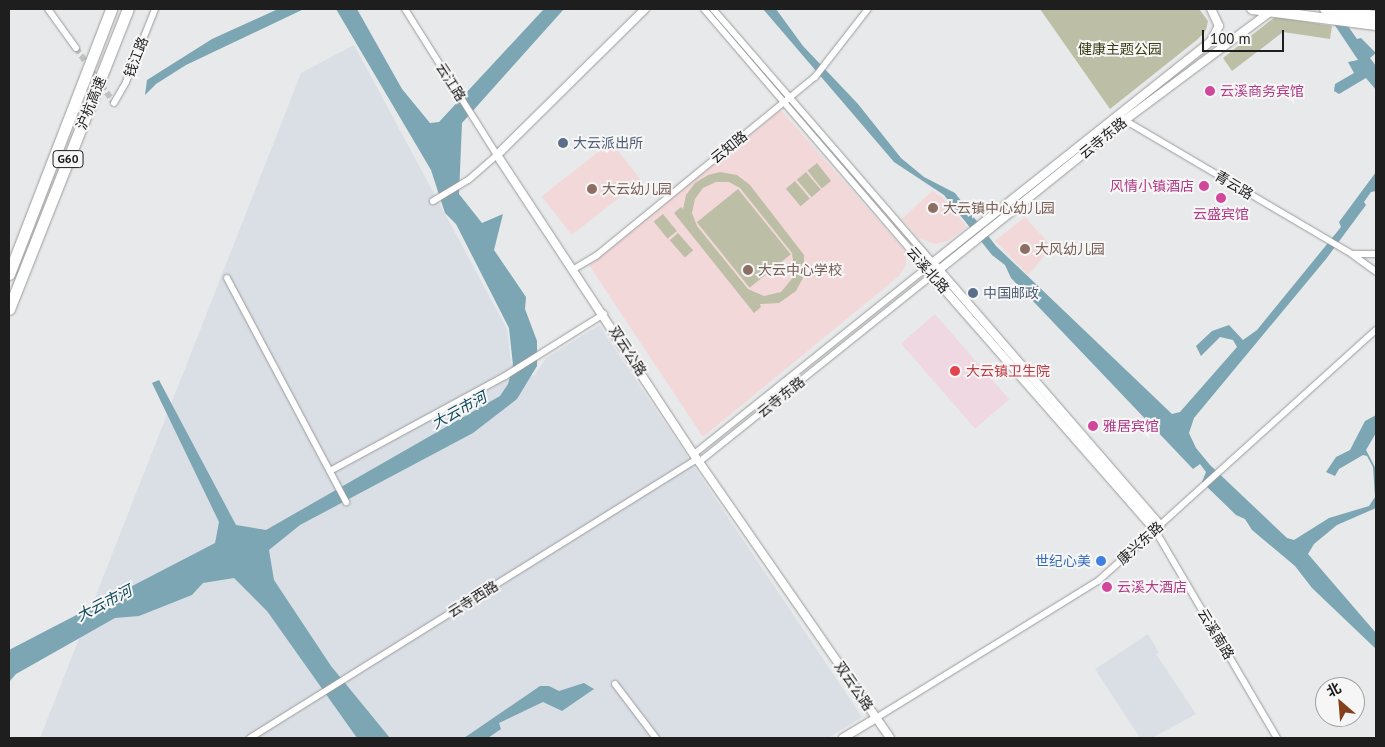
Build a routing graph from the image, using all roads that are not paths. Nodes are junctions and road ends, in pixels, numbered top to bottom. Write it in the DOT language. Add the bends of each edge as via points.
graph roads {
  1 [pos="48,9"];
  2 [pos="111,9"];
  3 [pos="128,9"];
  4 [pos="155,9"];
  5 [pos="405,9"];
  6 [pos="645,9"];
  7 [pos="704,9"];
  8 [pos="713,9"];
  9 [pos="868,9"];
  10 [pos="1211,9"];
  11 [pos="1252,9"];
  12 [pos="1270,12"];
  13 [pos="1322,13"];
  14 [pos="1376,16"];
  15 [pos="1376,25"];
  16 [pos="76,48"];
  17 [pos="787,100"];
  18 [pos="114,103"];
  19 [pos="1116,115"];
  20 [pos="1125,120"];
  21 [pos="497,155"];
  22 [pos="433,201"];
  23 [pos="1352,254"];
  24 [pos="1376,254"];
  25 [pos="574,269"];
  26 [pos="932,269"];
  27 [pos="1376,272"];
  28 [pos="9,274"];
  29 [pos="227,278"];
  30 [pos="9,309"];
  31 [pos="604,314"];
  32 [pos="1376,330"];
  33 [pos="696,458"];
  34 [pos="330,471"];
  35 [pos="346,502"];
  36 [pos="1157,528"];
  37 [pos="615,684"];
  38 [pos="876,718"];
  39 [pos="250,738"];
  40 [pos="656,738"];
  41 [pos="843,738"];
  42 [pos="890,738"];
  43 [pos="1277,738"];
  1 -- 16 [label="street"];
  2 -- 28 [label="highway, 沪杭高速 / G60"];
  3 -- 30 [label="highway, 沪杭高速 / G60"];
  4 -- 18 [label="street, 钱江路" via="126,82"];
  5 -- 21 [label="street, 云江路"];
  6 -- 21 [label="street"];
  7 -- 17 [label="street, 云溪北路"];
  8 -- 17 [label="street, 云溪北路"];
  9 -- 17 [label="street, 云知路" via="815,77"];
  10 -- 19 [label="street, 云寺东路" via="1219,26 1211,41"];
  11 -- 12 [label="main road"];
  12 -- 13 [label="main road"];
  12 -- 20 [label="street, 云寺东路"];
  13 -- 14 [label="main road"];
  13 -- 15 [label="main road"];
  17 -- 25 [label="street, 云知路" via="596,256"];
  17 -- 26 [label="street, 云溪北路"];
  19 -- 20 [label="street, 青云路"];
  19 -- 26 [label="street, 云寺东路" via="968,235"];
  20 -- 23 [label="street, 青云路"];
  20 -- 26 [label="street, 云寺东路" via="974,242"];
  21 -- 22 [label="street" via="468,180"];
  21 -- 25 [label="street, 双云公路"];
  23 -- 24 [label="street"];
  23 -- 27 [label="street, 青云路"];
  25 -- 31 [label="street, 双云公路"];
  26 -- 33 [label="street, 云寺东路"];
  26 -- 36 [label="street, 云溪北路"];
  29 -- 34 [label="street"];
  31 -- 33 [label="street, 双云公路"];
  31 -- 34 [label="street" via="505,376"];
  32 -- 36 [label="street, 康兴东路"];
  33 -- 38 [label="street, 双云公路"];
  33 -- 39 [label="street, 云寺西路"];
  34 -- 35 [label="street"];
  36 -- 38 [label="street, 康兴东路" via="1098,581"];
  36 -- 43 [label="street, 云溪南路"];
  37 -- 40 [label="street"];
  38 -- 41 [label="street"];
  38 -- 42 [label="street, 双云公路"];
}
